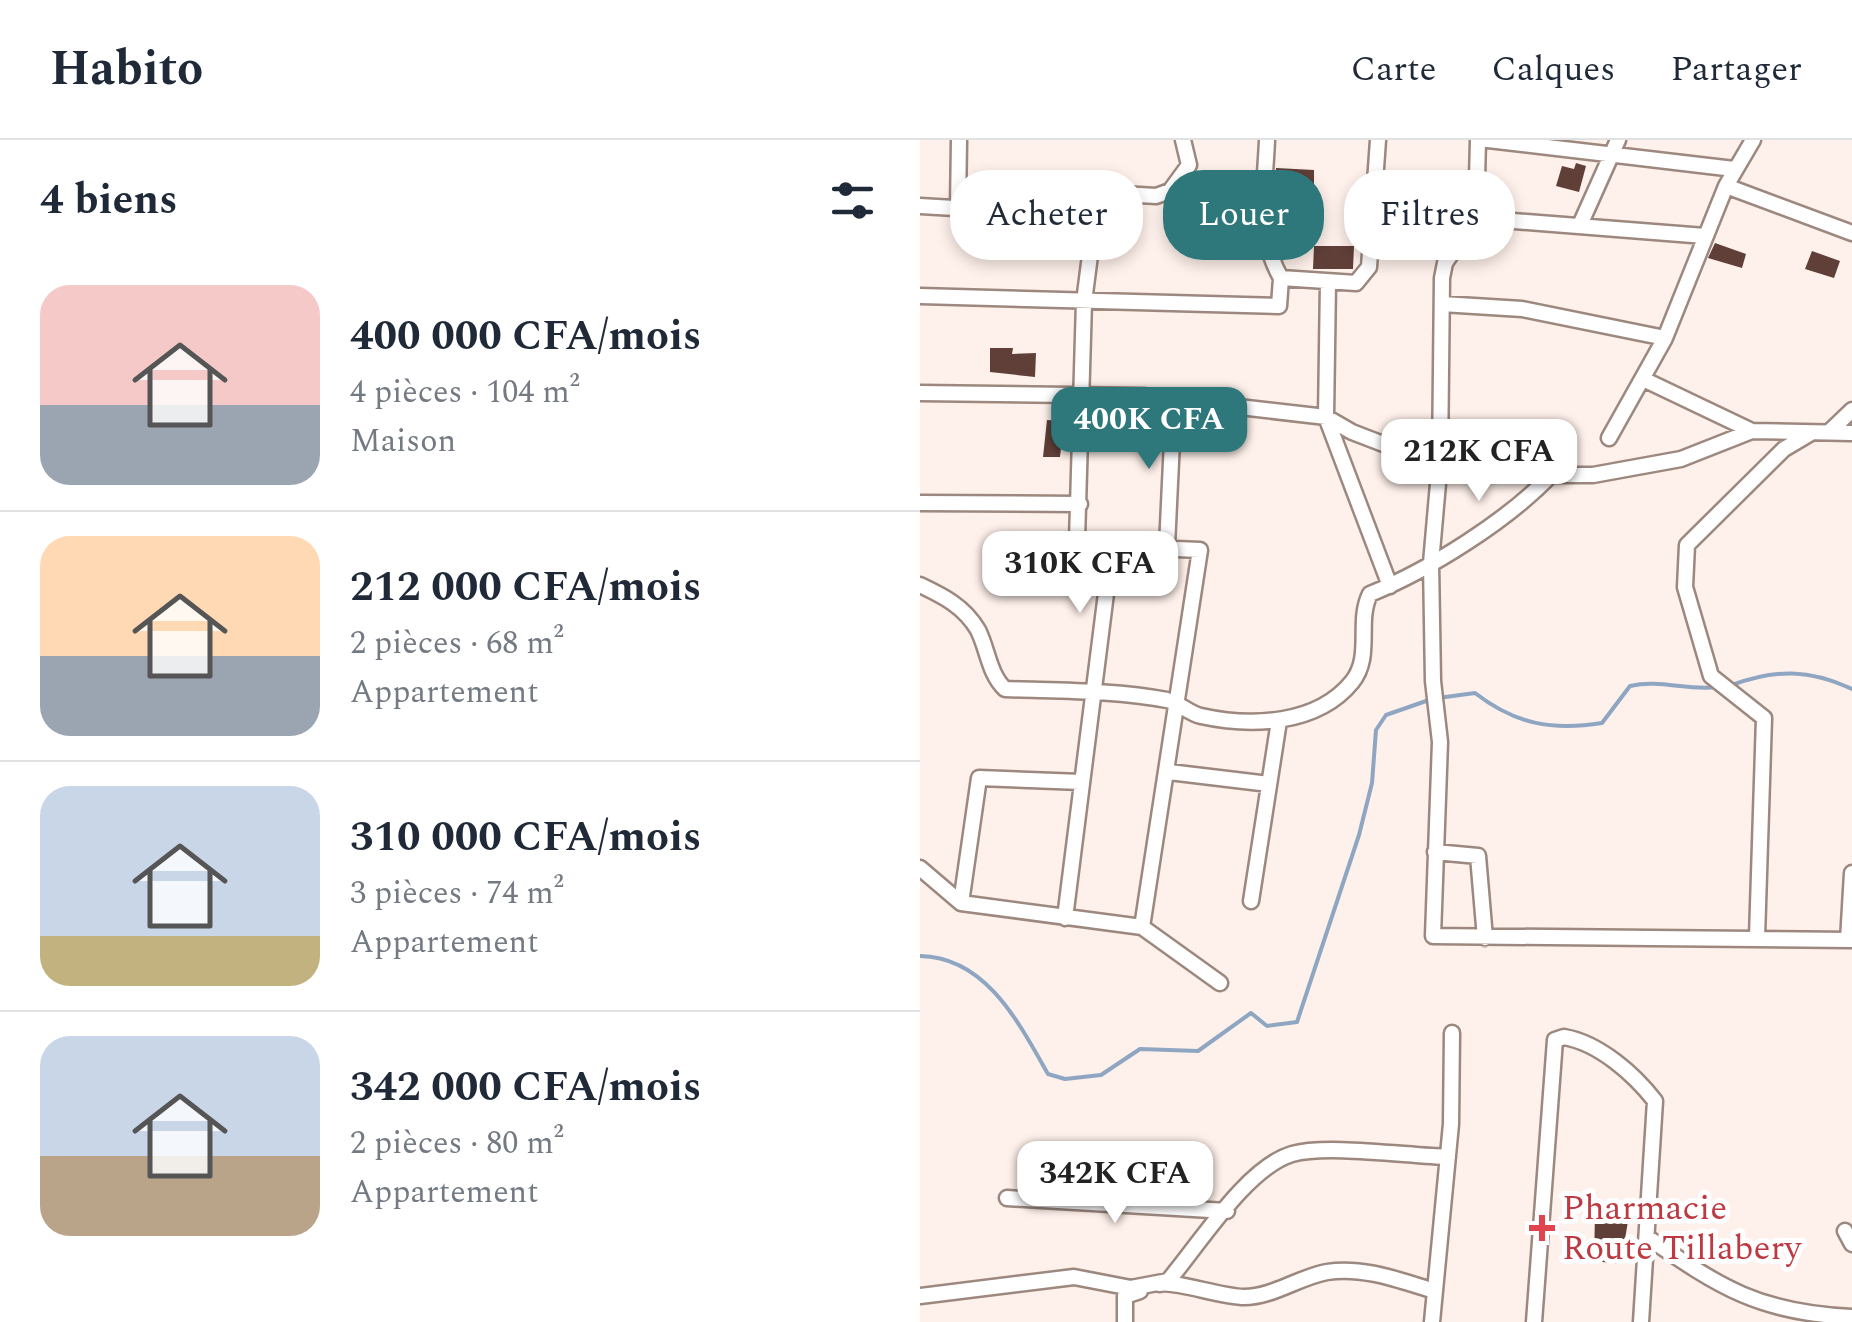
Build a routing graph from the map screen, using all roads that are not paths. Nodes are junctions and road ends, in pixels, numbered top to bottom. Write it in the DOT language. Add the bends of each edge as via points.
graph roads {
  1 [pos="958,140"];
  2 [pos="1183,140"];
  3 [pos="1267,140"];
  4 [pos="1378,140"];
  5 [pos="1478,140"];
  6 [pos="1488,140"];
  7 [pos="1753,140"];
  8 [pos="1615,147"];
  9 [pos="1734,169"];
  10 [pos="958,170"];
  11 [pos="1477,170"];
  12 [pos="1726,186"];
  13 [pos="1143,195"];
  14 [pos="920,206"];
  15 [pos="950,208"];
  16 [pos="1515,221"];
  17 [pos="1580,225"];
  18 [pos="1852,232"];
  19 [pos="1705,236"];
  20 [pos="1089,260"];
  21 [pos="1448,260"];
  22 [pos="1281,278"];
  23 [pos="1328,282"];
  24 [pos="920,296"];
  25 [pos="1084,302"];
  26 [pos="1442,304"];
  27 [pos="1664,338"];
  28 [pos="1643,379"];
  29 [pos="920,393"];
  30 [pos="1081,394"];
  31 [pos="1174,399"];
  32 [pos="1852,410"];
  33 [pos="1326,416"];
  34 [pos="1752,431"];
  35 [pos="1821,432"];
  36 [pos="1852,434"];
  37 [pos="1609,438"];
  38 [pos="1440,462"];
  39 [pos="1551,476"];
  40 [pos="920,503"];
  41 [pos="1080,504"];
  42 [pos="1112,546"];
  43 [pos="1167,546"];
  44 [pos="1430,563"];
  45 [pos="920,585"];
  46 [pos="1390,586"];
  47 [pos="1092,691"];
  48 [pos="1179,704"];
  49 [pos="1279,721"];
  50 [pos="1169,772"];
  51 [pos="1081,782"];
  52 [pos="1268,784"];
  53 [pos="1436,852"];
  54 [pos="920,868"];
  55 [pos="1852,873"];
  56 [pos="1251,900"];
  57 [pos="961,904"];
  58 [pos="1064,918"];
  59 [pos="1142,927"];
  60 [pos="1757,937"];
  61 [pos="1485,938"];
  62 [pos="1850,940"];
  63 [pos="1220,983"];
  64 [pos="1452,1033"];
  65 [pos="1448,1157"];
  66 [pos="1006,1198"];
  67 [pos="1227,1211"];
  68 [pos="1647,1237"];
  69 [pos="1168,1282"];
  70 [pos="1435,1291"];
  71 [pos="920,1296"];
  72 [pos="1852,1317"];
  73 [pos="1124,1322"];
  74 [pos="1432,1322"];
  75 [pos="1534,1322"];
  76 [pos="1641,1322"];
  1 -- 10 [label="street"];
  2 -- 13 [label="street" via="1189,165 1170,191"];
  3 -- 22 [label="street" via="1264,230"];
  4 -- 23 [label="street" via="1369,267 1356,283"];
  5 -- 11 [label="street"];
  6 -- 8 [label="street"];
  7 -- 9 [label="street"];
  8 -- 9 [label="street"];
  8 -- 17 [label="street"];
  9 -- 12 [label="street"];
  12 -- 18 [label="street"];
  12 -- 19 [label="street"];
  14 -- 15 [label="street"];
  16 -- 17 [label="street"];
  17 -- 19 [label="street"];
  19 -- 27 [label="street"];
  20 -- 25 [label="street"];
  21 -- 26 [label="street"];
  22 -- 23 [label="street"];
  22 -- 25 [label="street" via="1279,306"];
  23 -- 33 [label="street"];
  24 -- 25 [label="street"];
  25 -- 30 [label="street"];
  26 -- 27 [label="street" via="1522,309"];
  26 -- 38 [label="street"];
  27 -- 28 [label="street"];
  28 -- 34 [label="street"];
  28 -- 37 [label="street"];
  29 -- 30 [label="street"];
  30 -- 31 [label="street"];
  30 -- 41 [label="street"];
  31 -- 33 [label="street"];
  31 -- 43 [label="street"];
  32 -- 35 [label="street"];
  33 -- 38 [label="street" via="1352,432"];
  33 -- 46 [label="street"];
  34 -- 35 [label="street"];
  34 -- 39 [label="street" via="1681,459"];
  35 -- 36 [label="street"];
  35 -- 60 [label="street" via="1784,449 1687,544 1685,588 1712,676 1764,718"];
  38 -- 39 [label="street"];
  38 -- 44 [label="street"];
  39 -- 44 [label="street" via="1532,496"];
  40 -- 41 [label="street"];
  41 -- 42 [label="street" via="1081,545"];
  42 -- 43 [label="street"];
  42 -- 47 [label="street"];
  43 -- 48 [label="street" via="1200,550"];
  44 -- 46 [label="street"];
  44 -- 53 [label="street" via="1440,742"];
  45 -- 47 [label="street" via="956,602 1006,689"];
  46 -- 49 [label="street" via="1370,594 1365,604 1363,664 1350,684 1311,710"];
  47 -- 48 [label="street"];
  47 -- 51 [label="street"];
  48 -- 49 [label="street" via="1202,716"];
  48 -- 50 [label="street"];
  49 -- 52 [label="street"];
  50 -- 52 [label="street"];
  50 -- 59 [label="street"];
  51 -- 57 [label="street" via="979,778"];
  51 -- 58 [label="street"];
  52 -- 56 [label="street"];
  53 -- 61 [label="street" via="1478,856"];
  53 -- 61 [label="street" via="1433,936"];
  54 -- 57 [label="street"];
  55 -- 62 [label="street"];
  57 -- 58 [label="street"];
  58 -- 59 [label="street"];
  59 -- 63 [label="street"];
  60 -- 61 [label="street"];
  60 -- 62 [label="street"];
  64 -- 65 [label="street"];
  65 -- 67 [label="street" via="1295,1153 1266,1167"];
  65 -- 70 [label="street"];
  66 -- 67 [label="street"];
  67 -- 69 [label="street"];
  68 -- 72 [label="street" via="1715,1284 1794,1314"];
  68 -- 75 [label="street" via="1655,1101 1592,1047 1558,1037"];
  68 -- 76 [label="street"];
  69 -- 70 [label="street" via="1210,1296 1249,1298 1325,1272 1357,1272"];
  69 -- 71 [label="street" via="1131,1288 1074,1277"];
  69 -- 73 [label="street" via="1125,1296"];
  70 -- 74 [label="street"];
}
